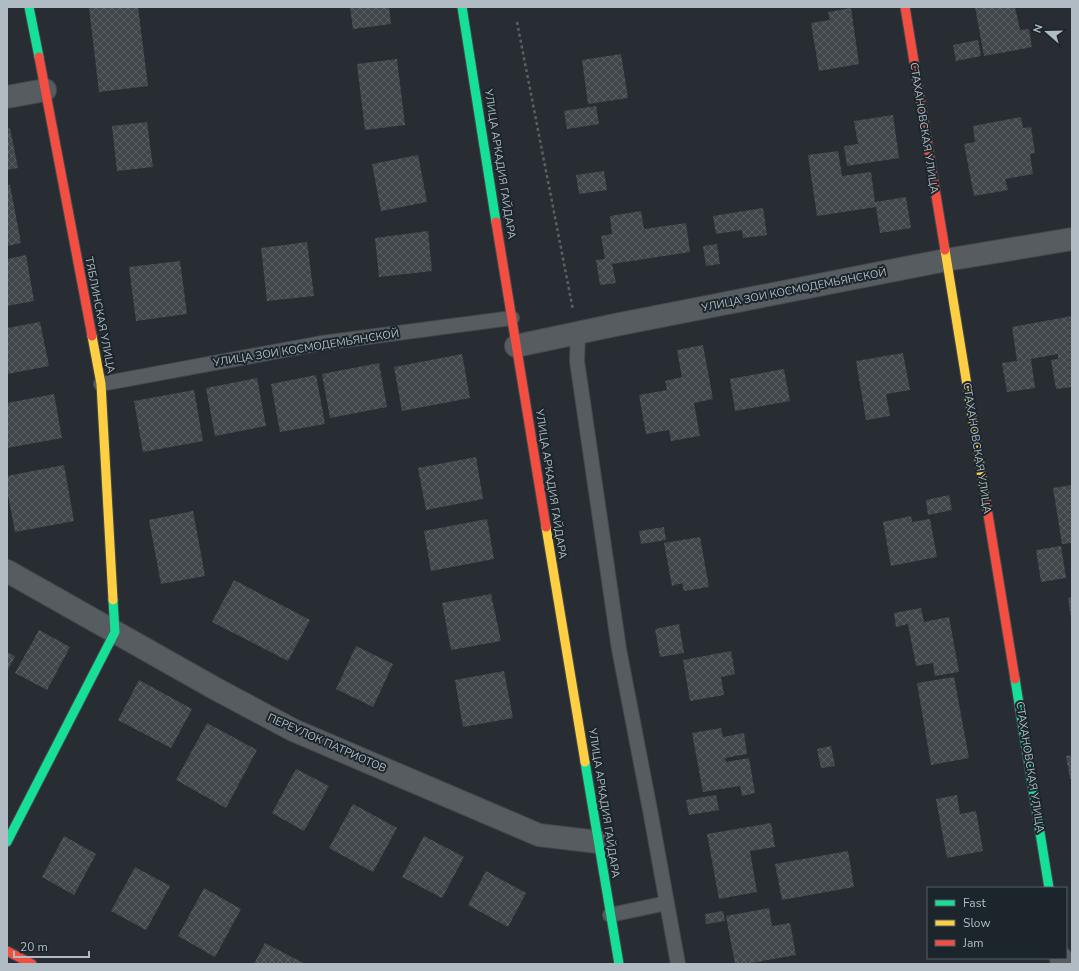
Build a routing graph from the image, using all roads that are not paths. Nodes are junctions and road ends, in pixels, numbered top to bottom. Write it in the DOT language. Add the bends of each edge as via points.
graph roads {
  1 [pos="29,7"];
  2 [pos="462,7"];
  3 [pos="905,7"];
  4 [pos="45,90"];
  5 [pos="7,98"];
  6 [pos="1072,239"];
  7 [pos="946,260"];
  8 [pos="512,318"];
  9 [pos="578,333"];
  10 [pos="516,346"];
  11 [pos="101,384"];
  12 [pos="7,571"];
  13 [pos="115,632"];
  14 [pos="7,842"];
  15 [pos="598,842"];
  16 [pos="1050,887"];
  17 [pos="667,903"];
  18 [pos="610,914"];
  19 [pos="7,952"];
  20 [pos="32,964"];
  21 [pos="619,964"];
  22 [pos="678,964"];
  1 -- 4 [label="street, ТЯБЛИНСКАЯ УЛИЦА"];
  2 -- 8 [label="street, УЛИЦА АРКАДИЯ ГАЙДАРА"];
  3 -- 7 [label="street, СТАХАНОВСКАЯ УЛИЦА"];
  4 -- 5 [label="street"];
  4 -- 11 [label="street, ТЯБЛИНСКАЯ УЛИЦА"];
  6 -- 7 [label="street, УЛИЦА ЗОИ КОСМОДЕМЬЯНСКОЙ"];
  7 -- 9 [label="street, УЛИЦА ЗОИ КОСМОДЕМЬЯНСКОЙ"];
  7 -- 16 [label="street, СТАХАНОВСКАЯ УЛИЦА"];
  8 -- 10 [label="street, УЛИЦА АРКАДИЯ ГАЙДАРА"];
  8 -- 11 [label="lane, УЛИЦА ЗОИ КОСМОДЕМЬЯНСКОЙ" via="322,344"];
  9 -- 10 [label="street, УЛИЦА ЗОИ КОСМОДЕМЬЯНСКОЙ"];
  9 -- 17 [label="lane" via="577,361 619,649"];
  10 -- 15 [label="street, УЛИЦА АРКАДИЯ ГАЙДАРА"];
  11 -- 13 [label="street, ТЯБЛИНСКАЯ УЛИЦА"];
  12 -- 13 [label="street, ПЕРЕУЛОК ПАТРИОТОВ"];
  13 -- 14 [label="street"];
  13 -- 15 [label="street, ПЕРЕУЛОК ПАТРИОТОВ" via="293,730 539,835"];
  15 -- 18 [label="street, УЛИЦА АРКАДИЯ ГАЙДАРА"];
  17 -- 18 [label="lane"];
  17 -- 22 [label="lane"];
  18 -- 21 [label="street, УЛИЦА АРКАДИЯ ГАЙДАРА"];
  19 -- 20 [label="street"];
}
